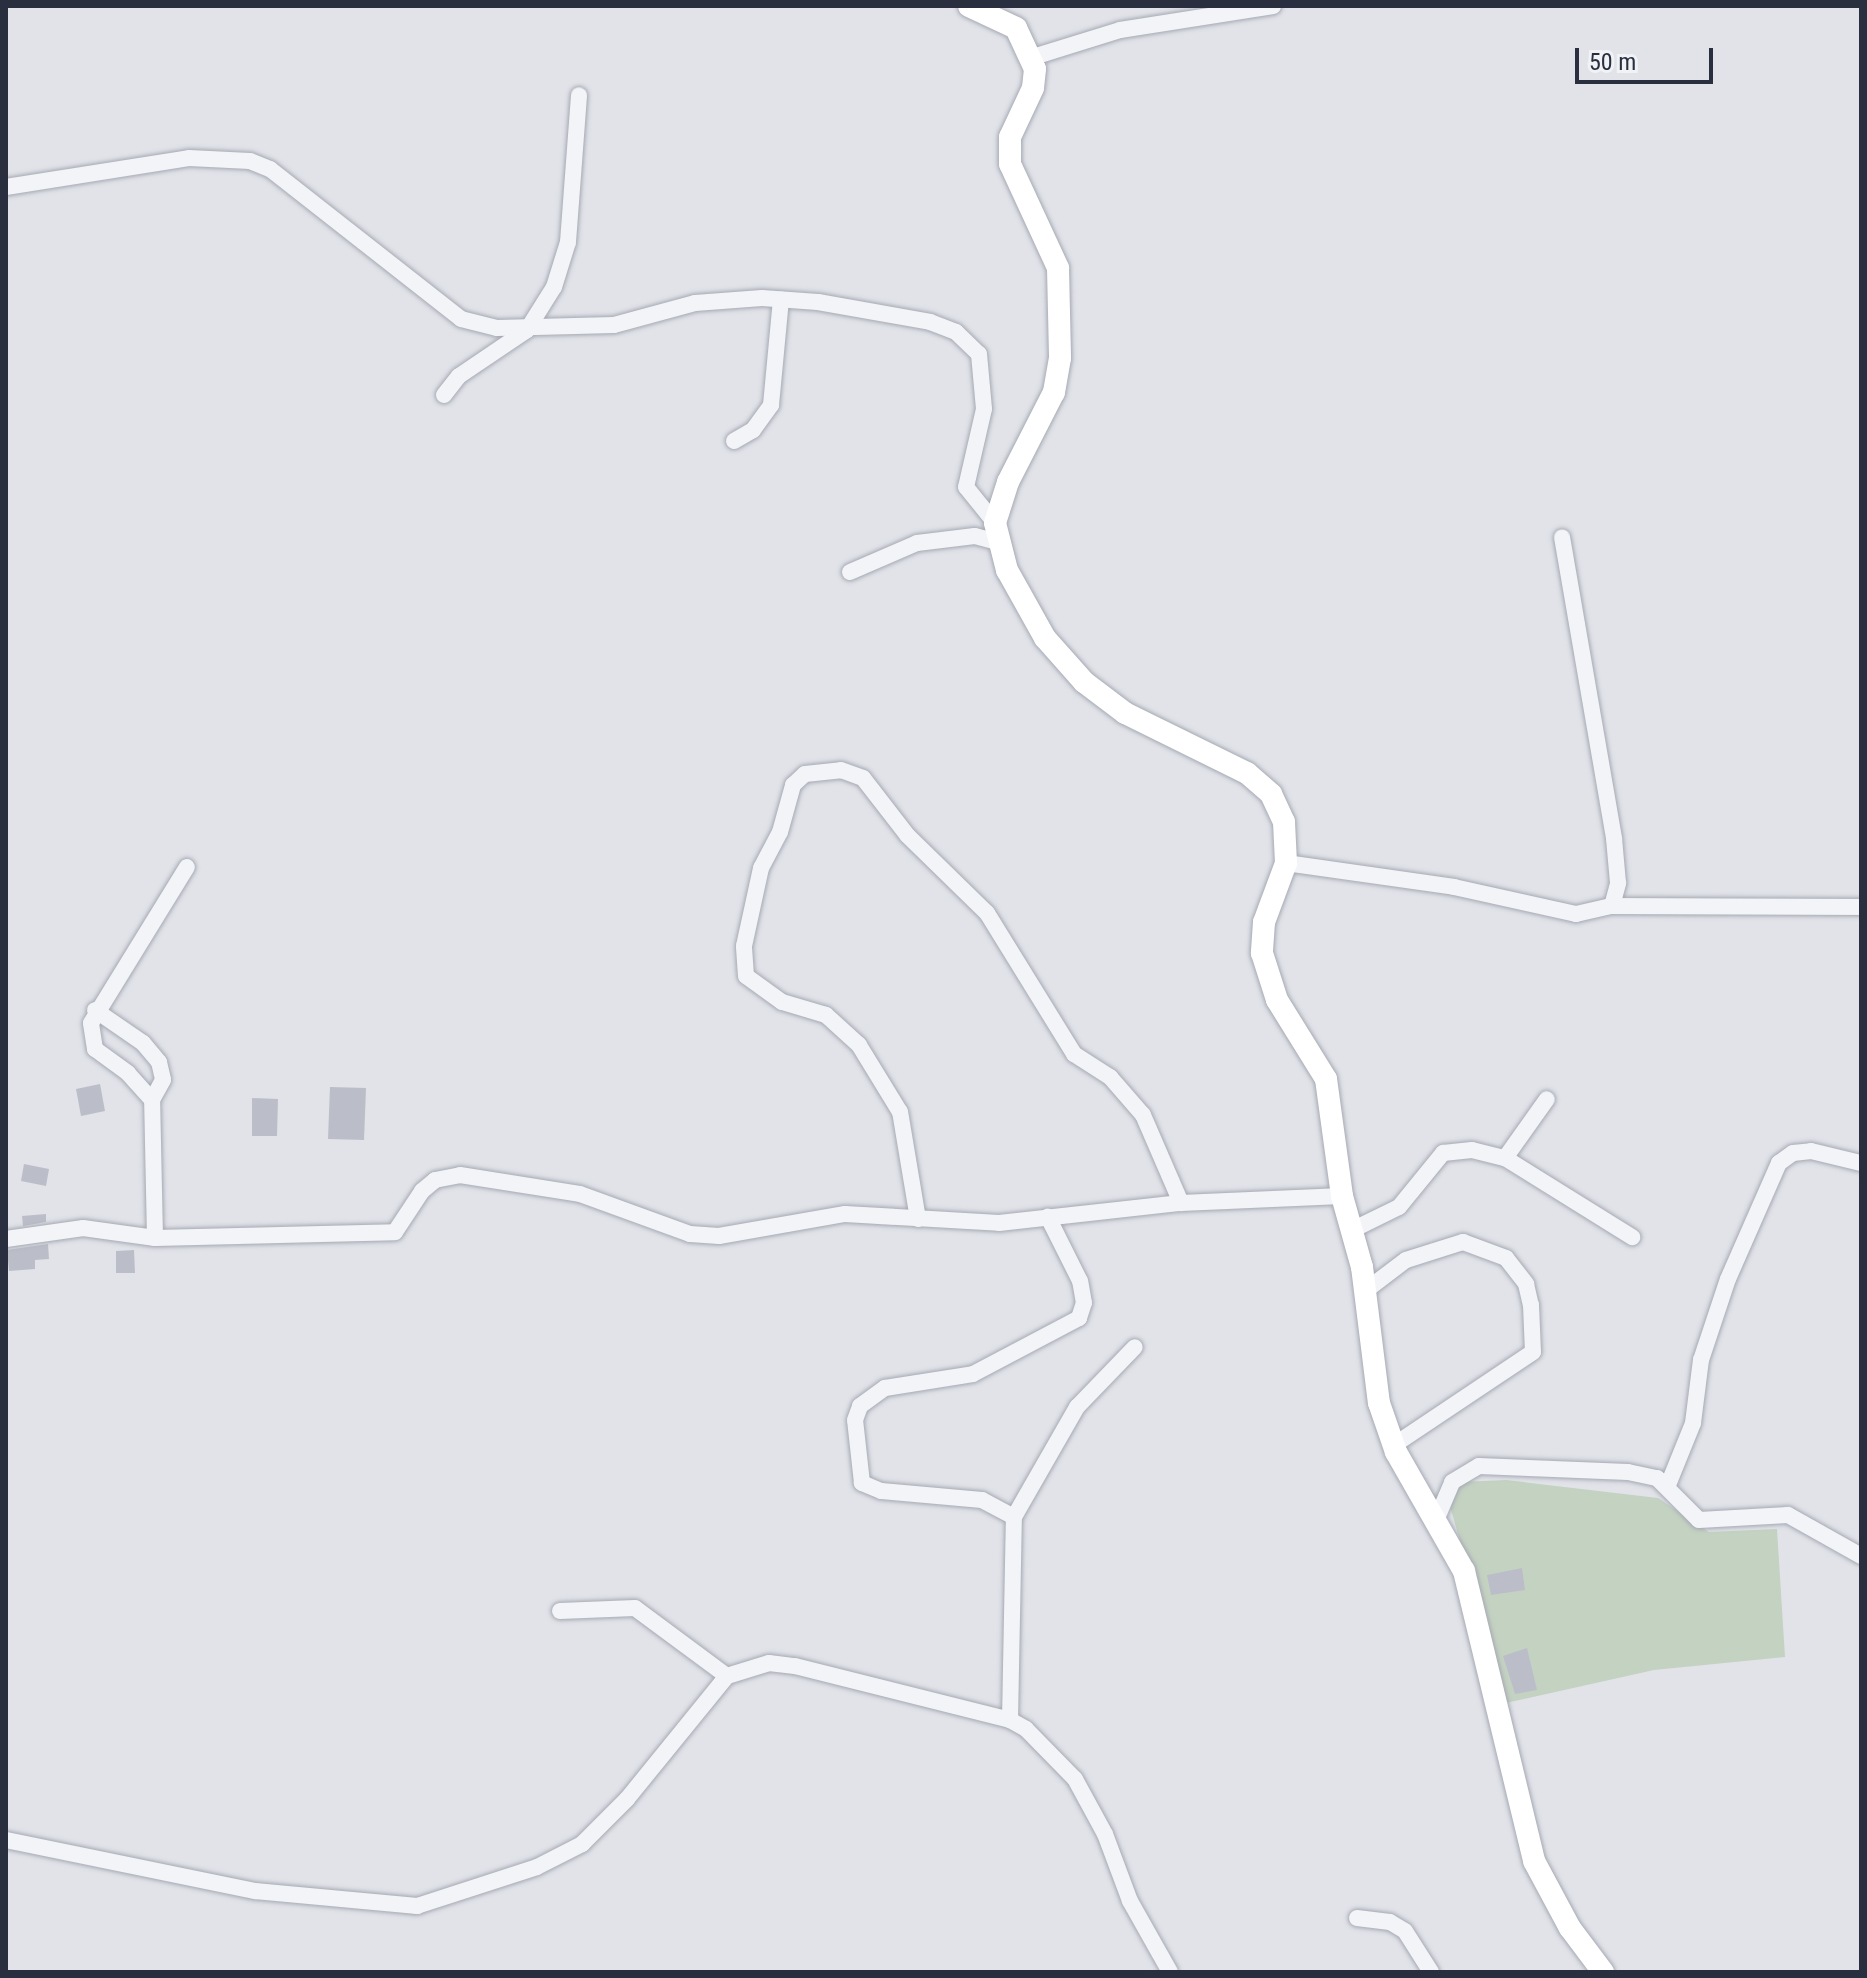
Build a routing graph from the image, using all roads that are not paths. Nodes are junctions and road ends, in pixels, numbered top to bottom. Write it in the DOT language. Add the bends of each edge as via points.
graph roads {
  1 [pos="969,6"];
  2 [pos="1273,6"];
  3 [pos="1030,58"];
  4 [pos="579,95"];
  5 [pos="6,187"];
  6 [pos="781,299"];
  7 [pos="527,330"];
  8 [pos="444,395"];
  9 [pos="734,441"];
  10 [pos="996,533"];
  11 [pos="1562,537"];
  12 [pos="850,572"];
  13 [pos="1286,863"];
  14 [pos="187,867"];
  15 [pos="1612,906"];
  16 [pos="1861,907"];
  17 [pos="95,1010"];
  18 [pos="1547,1099"];
  19 [pos="152,1100"];
  20 [pos="1505,1158"];
  21 [pos="1861,1163"];
  22 [pos="1342,1196"];
  23 [pos="1181,1203"];
  24 [pos="1048,1217"];
  25 [pos="918,1219"];
  26 [pos="1352,1230"];
  27 [pos="1632,1237"];
  28 [pos="155,1238"];
  29 [pos="6,1239"];
  30 [pos="1365,1291"];
  31 [pos="1135,1347"];
  32 [pos="1394,1445"];
  33 [pos="1668,1485"];
  34 [pos="1014,1517"];
  35 [pos="1437,1518"];
  36 [pos="1861,1556"];
  37 [pos="560,1611"];
  38 [pos="727,1676"];
  39 [pos="1010,1720"];
  40 [pos="6,1840"];
  41 [pos="1357,1918"];
  42 [pos="1170,1972"];
  43 [pos="1431,1972"];
  44 [pos="1603,1972"];
  1 -- 3 [label="street" via="1016,28"];
  2 -- 3 [label="street" via="1120,30"];
  3 -- 10 [label="street" via="1036,80 1008,149 1015,184 1045,232 1058,268 1060,358 1054,392 1008,482"];
  4 -- 7 [label="street" via="565,258"];
  5 -- 7 [label="street" via="189,158 250,161 270,169 461,319"];
  6 -- 7 [label="street" via="695,303 614,325"];
  6 -- 9 [label="street" via="771,405 753,430"];
  6 -- 10 [label="street" via="930,322 969,340 979,354 986,387 966,487"];
  7 -- 8 [label="street" via="459,376"];
  10 -- 12 [label="street" via="917,543"];
  10 -- 13 [label="street" via="1023,604 1084,682 1125,713 1264,785 1284,822"];
  11 -- 15 [label="street" via="1614,838 1618,883"];
  13 -- 15 [label="street" via="1454,887 1576,914"];
  13 -- 22 [label="street" via="1264,922 1262,953 1277,1000 1326,1079"];
  14 -- 17 [label="street"];
  15 -- 16 [label="street"];
  17 -- 19 [label="street" via="95,1049 128,1073"];
  17 -- 19 [label="street" via="143,1043 159,1062 163,1080"];
  18 -- 20 [label="street"];
  19 -- 28 [label="street"];
  20 -- 26 [label="street" via="1472,1150 1443,1153 1399,1207"];
  20 -- 27 [label="street"];
  21 -- 33 [label="street" via="1811,1151 1793,1153 1779,1163 1728,1279 1701,1360 1690,1432"];
  22 -- 23 [label="street" via="1259,1204"];
  22 -- 26 [label="street"];
  23 -- 24 [label="street"];
  23 -- 25 [label="street" via="1143,1115 1110,1077 1074,1054 987,913 907,835 863,778 841,770 805,774 793,785 780,832 761,868 744,946 746,976 782,1002 826,1015 866,1055 900,1112"];
  24 -- 25 [label="street" via="999,1223"];
  24 -- 34 [label="street" via="1080,1281 1084,1303 1079,1318 973,1374 885,1388 860,1406 855,1420 856,1470 862,1483 881,1491 982,1500"];
  25 -- 28 [label="street" via="845,1214 744,1234 690,1234 580,1194 460,1175 435,1180 422,1191 395,1232"];
  26 -- 30 [label="street"];
  28 -- 29 [label="street" via="83,1228"];
  30 -- 32 [label="street" via="1379,1403"];
  30 -- 32 [label="street" via="1406,1260 1463,1242 1506,1258 1526,1284 1531,1305 1533,1352"];
  31 -- 34 [label="street" via="1077,1407"];
  32 -- 35 [label="street"];
  33 -- 35 [label="street" via="1628,1472 1479,1466 1452,1482"];
  33 -- 36 [label="street" via="1699,1520 1788,1515"];
  34 -- 39 [label="street"];
  35 -- 44 [label="street" via="1475,1608 1534,1861 1570,1928"];
  37 -- 38 [label="street" via="635,1608"];
  38 -- 39 [label="street" via="769,1663 795,1666"];
  38 -- 40 [label="street" via="627,1799 582,1844 537,1867 417,1906 269,1893"];
  39 -- 42 [label="street" via="1042,1742 1075,1779 1105,1834 1130,1901"];
  41 -- 43 [label="street" via="1390,1922 1405,1931"];
}
